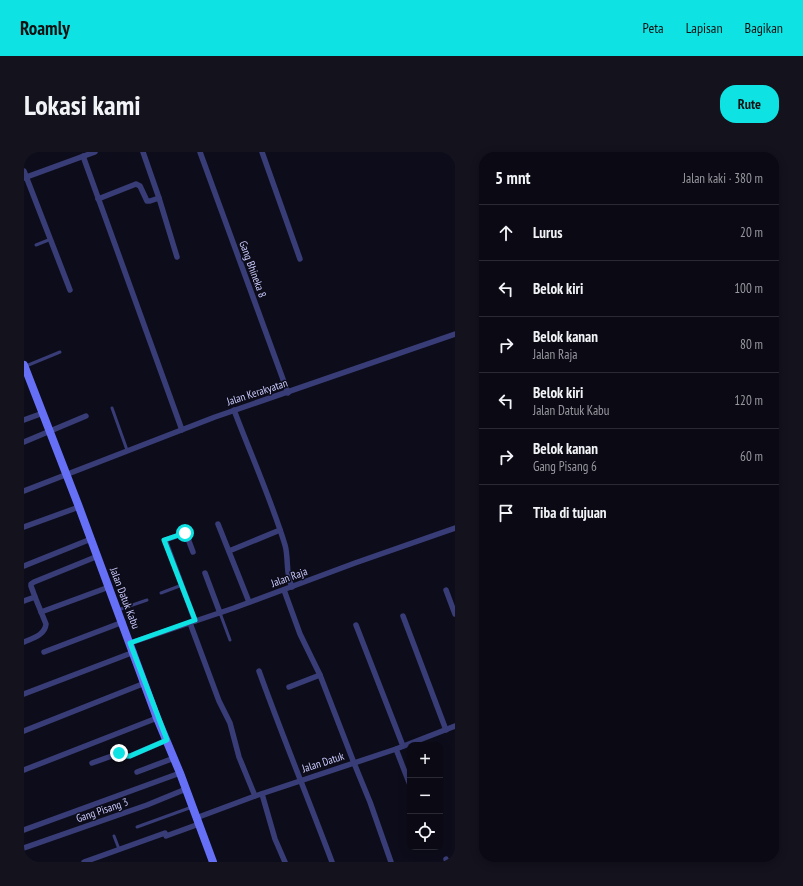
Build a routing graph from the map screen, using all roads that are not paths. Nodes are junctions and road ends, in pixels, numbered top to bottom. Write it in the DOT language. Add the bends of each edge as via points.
graph roads {
  1 [pos="95,152"];
  2 [pos="143,152"];
  3 [pos="200,152"];
  4 [pos="262,152"];
  5 [pos="83,156"];
  6 [pos="24,171"];
  7 [pos="25,178"];
  8 [pos="159,198"];
  9 [pos="98,199"];
  10 [pos="51,239"];
  11 [pos="36,245"];
  12 [pos="177,257"];
  13 [pos="300,259"];
  14 [pos="70,290"];
  15 [pos="455,334"];
  16 [pos="60,352"];
  17 [pos="24,366"];
  18 [pos="27,382"];
  19 [pos="288,393"];
  20 [pos="112,408"];
  21 [pos="234,410"];
  22 [pos="43,413"];
  23 [pos="86,416"];
  24 [pos="24,420"];
  25 [pos="182,430"];
  26 [pos="50,432"];
  27 [pos="24,442"];
  28 [pos="127,450"];
  29 [pos="66,474"];
  30 [pos="24,491"];
  31 [pos="79,507"];
  32 [pos="218,524"];
  33 [pos="24,527"];
  34 [pos="455,528"];
  35 [pos="280,530"];
  36 [pos="91,539"];
  37 [pos="229,551"];
  38 [pos="193,552"];
  39 [pos="98,556"];
  40 [pos="24,566"];
  41 [pos="205,573"];
  42 [pos="182,585"];
  43 [pos="109,587"];
  44 [pos="292,587"];
  45 [pos="284,590"];
  46 [pos="446,590"];
  47 [pos="161,593"];
  48 [pos="35,597"];
  49 [pos="147,600"];
  50 [pos="24,601"];
  51 [pos="249,602"];
  52 [pos="118,610"];
  53 [pos="41,612"];
  54 [pos="220,613"];
  55 [pos="455,614"];
  56 [pos="403,616"];
  57 [pos="122,622"];
  58 [pos="192,622"];
  59 [pos="356,625"];
  60 [pos="230,640"];
  61 [pos="24,642"];
  62 [pos="130,643"];
  63 [pos="44,652"];
  64 [pos="134,652"];
  65 [pos="258,671"];
  66 [pos="320,675"];
  67 [pos="145,683"];
  68 [pos="289,687"];
  69 [pos="24,694"];
  70 [pos="157,718"];
  71 [pos="455,726"];
  72 [pos="24,730"];
  73 [pos="446,730"];
  74 [pos="167,740"];
  75 [pos="403,746"];
  76 [pos="396,749"];
  77 [pos="174,758"];
  78 [pos="92,763"];
  79 [pos="354,763"];
  80 [pos="24,770"];
  81 [pos="137,772"];
  82 [pos="180,773"];
  83 [pos="407,778"];
  84 [pos="301,780"];
  85 [pos="186,789"];
  86 [pos="262,794"];
  87 [pos="255,796"];
  88 [pos="192,807"];
  89 [pos="197,821"];
  90 [pos="137,827"];
  91 [pos="24,830"];
  92 [pos="114,836"];
  93 [pos="24,848"];
  94 [pos="119,849"];
  95 [pos="84,862"];
  96 [pos="212,862"];
  97 [pos="285,862"];
  98 [pos="332,862"];
  99 [pos="391,862"];
  1 -- 5 [label="street"];
  2 -- 8 [label="street"];
  3 -- 19 [label="street, Gang Bhineka 8"];
  4 -- 13 [label="street"];
  5 -- 7 [label="street"];
  5 -- 9 [label="street"];
  6 -- 7 [label="street"];
  7 -- 10 [label="street"];
  8 -- 9 [label="street" via="148,201 140,186 136,184"];
  8 -- 12 [label="street"];
  9 -- 25 [label="street"];
  10 -- 11 [label="lane"];
  10 -- 14 [label="street"];
  15 -- 19 [label="street, Jalan Kerakyatan"];
  16 -- 17 [label="lane"];
  17 -- 18 [label="street, Jalan Datuk Kabu"];
  18 -- 22 [label="street, Jalan Datuk Kabu"];
  19 -- 21 [label="street, Jalan Kerakyatan"];
  20 -- 28 [label="lane"];
  21 -- 25 [label="street, Jalan Kerakyatan"];
  21 -- 35 [label="street"];
  22 -- 24 [label="street"];
  22 -- 26 [label="street, Jalan Datuk Kabu"];
  23 -- 26 [label="street"];
  25 -- 28 [label="street, Jalan Kerakyatan"];
  26 -- 27 [label="street"];
  26 -- 29 [label="street, Jalan Datuk Kabu"];
  28 -- 29 [label="street, Jalan Kerakyatan"];
  29 -- 30 [label="street, Jalan Kerakyatan"];
  29 -- 31 [label="street, Jalan Datuk Kabu"];
  31 -- 33 [label="street"];
  31 -- 36 [label="street, Jalan Datuk Kabu"];
  32 -- 37 [label="street"];
  34 -- 44 [label="street, Jalan Raja"];
  35 -- 37 [label="street"];
  35 -- 44 [label="street" via="287,552 287,576"];
  36 -- 39 [label="street, Jalan Datuk Kabu"];
  36 -- 40 [label="street"];
  37 -- 51 [label="street"];
  38 -- 42 [label="street" via="185,533 164,540"];
  39 -- 43 [label="street, Jalan Datuk Kabu"];
  39 -- 48 [label="street" via="31,584"];
  41 -- 54 [label="street"];
  42 -- 47 [label="lane"];
  42 -- 58 [label="street"];
  43 -- 52 [label="street, Jalan Datuk Kabu"];
  43 -- 53 [label="street"];
  44 -- 45 [label="street, Jalan Raja"];
  45 -- 51 [label="street, Jalan Raja"];
  45 -- 66 [label="street" via="300,634"];
  46 -- 55 [label="street"];
  48 -- 50 [label="street"];
  48 -- 53 [label="street"];
  49 -- 52 [label="lane"];
  51 -- 54 [label="street, Jalan Raja"];
  52 -- 57 [label="street, Jalan Datuk Kabu"];
  53 -- 61 [label="street" via="46,624 45,630"];
  54 -- 58 [label="street, Jalan Raja"];
  54 -- 60 [label="lane"];
  56 -- 73 [label="street"];
  57 -- 62 [label="street, Jalan Datuk Kabu"];
  57 -- 63 [label="street"];
  58 -- 62 [label="street, Jalan Raja"];
  58 -- 87 [label="street"];
  59 -- 75 [label="street"];
  62 -- 64 [label="street, Jalan Datuk Kabu"];
  64 -- 67 [label="street, Jalan Datuk Kabu"];
  64 -- 69 [label="street"];
  65 -- 84 [label="street"];
  66 -- 68 [label="street"];
  66 -- 79 [label="street"];
  67 -- 70 [label="street, Jalan Datuk Kabu"];
  67 -- 72 [label="street"];
  70 -- 74 [label="street, Jalan Datuk Kabu"];
  70 -- 80 [label="street"];
  71 -- 73 [label="street, Jalan Datuk"];
  73 -- 75 [label="street, Jalan Datuk"];
  74 -- 77 [label="street, Jalan Datuk Kabu"];
  74 -- 78 [label="street" via="130,756 120,753"];
  75 -- 76 [label="street, Jalan Datuk"];
  76 -- 79 [label="street, Jalan Datuk"];
  76 -- 83 [label="street"];
  77 -- 81 [label="street"];
  77 -- 82 [label="street, Jalan Datuk Kabu"];
  79 -- 84 [label="street, Jalan Datuk"];
  79 -- 99 [label="street"];
  82 -- 85 [label="street, Jalan Datuk Kabu"];
  82 -- 91 [label="street"];
  84 -- 86 [label="street, Jalan Datuk"];
  84 -- 98 [label="street"];
  85 -- 88 [label="street, Jalan Datuk Kabu"];
  85 -- 93 [label="street, Gang Pisang 3"];
  86 -- 87 [label="street, Jalan Datuk"];
  86 -- 97 [label="street" via="275,839"];
  87 -- 89 [label="street, Jalan Datuk"];
  88 -- 89 [label="street, Jalan Datuk Kabu"];
  88 -- 90 [label="lane"];
  89 -- 94 [label="street, Jalan Datuk" via="166,836 165,833"];
  89 -- 96 [label="street, Jalan Datuk Kabu"];
  92 -- 94 [label="lane"];
  94 -- 95 [label="street, Jalan Datuk"];
}
